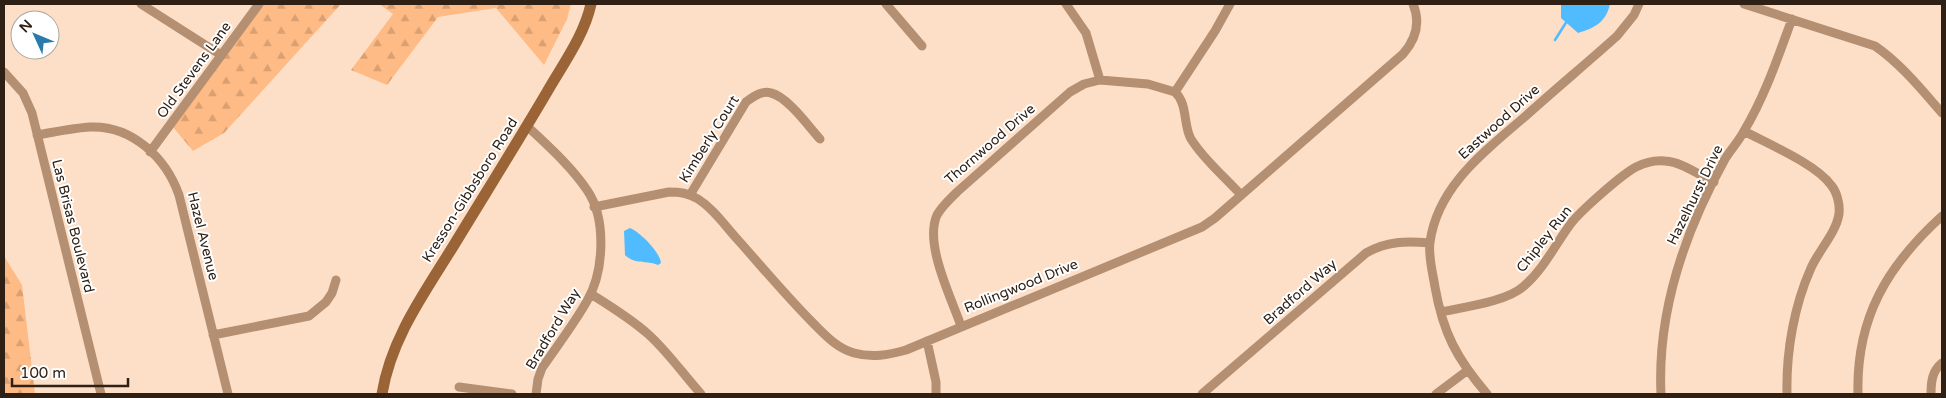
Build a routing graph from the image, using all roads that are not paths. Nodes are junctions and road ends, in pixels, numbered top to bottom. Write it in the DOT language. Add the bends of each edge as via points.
graph roads {
  1 [pos="142,4"];
  2 [pos="259,4"];
  3 [pos="591,4"];
  4 [pos="886,4"];
  5 [pos="1066,4"];
  6 [pos="1230,4"];
  7 [pos="1413,4"];
  8 [pos="1640,4"];
  9 [pos="1744,4"];
  10 [pos="1792,19"];
  11 [pos="922,46"];
  12 [pos="221,55"];
  13 [pos="4,72"];
  14 [pos="1100,80"];
  15 [pos="1175,92"];
  16 [pos="1942,113"];
  17 [pos="527,126"];
  18 [pos="1744,131"];
  19 [pos="37,135"];
  20 [pos="820,139"];
  21 [pos="150,152"];
  22 [pos="1714,182"];
  23 [pos="690,195"];
  24 [pos="1241,195"];
  25 [pos="594,207"];
  26 [pos="1942,216"];
  27 [pos="1430,243"];
  28 [pos="336,280"];
  29 [pos="590,294"];
  30 [pos="1441,312"];
  31 [pos="961,326"];
  32 [pos="213,335"];
  33 [pos="927,341"];
  34 [pos="1942,363"];
  35 [pos="1468,370"];
  36 [pos="459,387"];
  37 [pos="101,394"];
  38 [pos="228,394"];
  39 [pos="382,394"];
  40 [pos="512,394"];
  41 [pos="536,394"];
  42 [pos="701,394"];
  43 [pos="936,394"];
  44 [pos="1202,394"];
  45 [pos="1436,394"];
  46 [pos="1487,394"];
  47 [pos="1661,394"];
  48 [pos="1786,394"];
  49 [pos="1858,394"];
  50 [pos="1931,394"];
  1 -- 12 [label="street"];
  2 -- 12 [label="street, Old Stevens Lane"];
  3 -- 17 [label="street, Kresson-Gibbsboro Road" via="575,45"];
  4 -- 11 [label="street"];
  5 -- 14 [label="street" via="1086,33"];
  6 -- 15 [label="street"];
  7 -- 24 [label="street, Rollingwood Drive" via="1416,34 1403,54"];
  8 -- 27 [label="street, Eastwood Drive" via="1617,36 1469,165 1448,193"];
  9 -- 10 [label="street"];
  10 -- 16 [label="street" via="1875,46 1907,73"];
  10 -- 18 [label="street, Hazelhurst Drive" via="1767,85"];
  12 -- 21 [label="street, Old Stevens Lane"];
  13 -- 19 [label="street, Las Brisas Boulevard" via="27,101"];
  14 -- 15 [label="street, Thornwood Drive" via="1148,84"];
  14 -- 31 [label="street, Thornwood Drive" via="1070,92 957,192 937,215 934,247"];
  15 -- 24 [label="street" via="1182,103 1190,137"];
  17 -- 25 [label="street, Bradford Way" via="570,170 588,192"];
  17 -- 39 [label="street, Kresson-Gibbsboro Road" via="393,349"];
  18 -- 22 [label="street, Hazelhurst Drive"];
  18 -- 48 [label="street" via="1814,169 1832,186 1839,204 1836,224 1810,269 1796,310"];
  19 -- 21 [label="street, Hazel Avenue" via="91,127 108,129 130,136"];
  19 -- 37 [label="street, Las Brisas Boulevard"];
  20 -- 23 [label="street, Kimberly Court" via="780,97 772,93 755,96 746,102"];
  21 -- 32 [label="street, Hazel Avenue" via="165,167 179,195"];
  22 -- 30 [label="street, Chipley Run" via="1665,161 1633,168 1574,220 1546,261 1523,287 1505,296"];
  22 -- 47 [label="street, Hazelhurst Drive" via="1691,230 1670,296 1662,348"];
  23 -- 25 [label="street, Rollingwood Drive" via="669,192"];
  23 -- 33 [label="street, Rollingwood Drive" via="710,208 800,310 841,348 868,356 885,356"];
  24 -- 31 [label="street, Rollingwood Drive" via="1202,226"];
  25 -- 29 [label="street, Bradford Way" via="601,245 599,266"];
  26 -- 49 [label="street" via="1898,264 1876,299 1862,337"];
  27 -- 30 [label="street, Eastwood Drive"];
  27 -- 44 [label="street, Bradford Way" via="1390,242 1366,253"];
  28 -- 32 [label="street" via="326,302 309,316"];
  29 -- 41 [label="street, Bradford Way" via="542,368"];
  29 -- 42 [label="street" via="647,333"];
  30 -- 35 [label="street, Eastwood Drive" via="1443,325 1455,351"];
  31 -- 33 [label="street, Rollingwood Drive"];
  32 -- 38 [label="street, Hazel Avenue"];
  33 -- 43 [label="street"];
  34 -- 50 [label="street" via="1932,378"];
  35 -- 45 [label="street"];
  35 -- 46 [label="street, Eastwood Drive"];
  36 -- 40 [label="street"];
}
